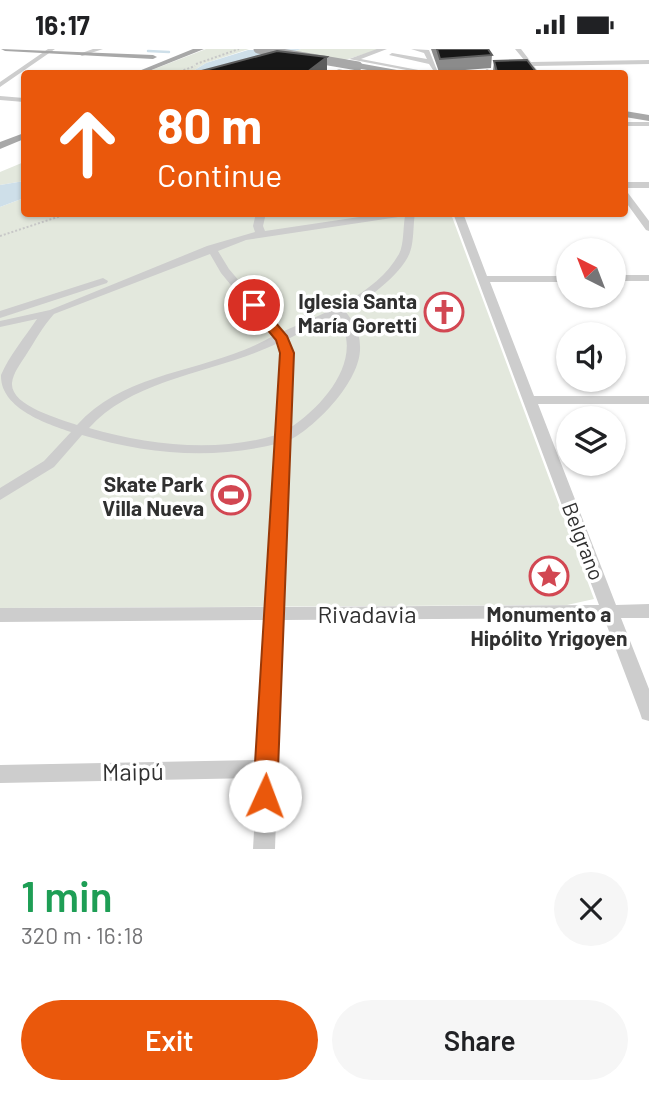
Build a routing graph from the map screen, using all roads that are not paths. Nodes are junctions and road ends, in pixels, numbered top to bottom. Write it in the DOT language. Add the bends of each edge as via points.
graph roads {
  1 [pos="5,49"];
  2 [pos="100,49"];
  3 [pos="187,49"];
  4 [pos="200,49"];
  5 [pos="258,49"];
  6 [pos="384,49"];
  7 [pos="414,49"];
  8 [pos="518,49"];
  9 [pos="110,52"];
  10 [pos="46,53"];
  11 [pos="396,53"];
  12 [pos="82,54"];
  13 [pos="0,55"];
  14 [pos="160,60"];
  15 [pos="95,61"];
  16 [pos="649,62"];
  17 [pos="145,64"];
  18 [pos="530,64"];
  19 [pos="377,66"];
  20 [pos="433,67"];
  21 [pos="345,69"];
  22 [pos="21,70"];
  23 [pos="22,70"];
  24 [pos="136,70"];
  25 [pos="143,70"];
  26 [pos="535,70"];
  27 [pos="0,85"];
  28 [pos="0,98"];
  29 [pos="21,100"];
  30 [pos="21,137"];
  31 [pos="0,146"];
  32 [pos="628,185"];
  33 [pos="649,185"];
  34 [pos="628,199"];
  35 [pos="261,217"];
  36 [pos="328,217"];
  37 [pos="374,217"];
  38 [pos="410,217"];
  39 [pos="460,217"];
  40 [pos="649,228"];
  41 [pos="259,230"];
  42 [pos="211,248"];
  43 [pos="626,278"];
  44 [pos="649,278"];
  45 [pos="483,279"];
  46 [pos="556,279"];
  47 [pos="49,309"];
  48 [pos="339,311"];
  49 [pos="0,315"];
  50 [pos="0,324"];
  51 [pos="282,339"];
  52 [pos="530,400"];
  53 [pos="649,400"];
  54 [pos="80,431"];
  55 [pos="284,437"];
  56 [pos="0,495"];
  57 [pos="649,611"];
  58 [pos="611,612"];
  59 [pos="274,614"];
  60 [pos="0,615"];
  61 [pos="649,713"];
  62 [pos="266,769"];
  63 [pos="0,773"];
  64 [pos="264,849"];
  1 -- 10 [label="main road"];
  2 -- 12 [label="street"];
  3 -- 14 [label="main road"];
  4 -- 14 [label="main road"];
  5 -- 21 [label="main road, bridge"];
  6 -- 19 [label="street"];
  7 -- 20 [label="street" via="427,51"];
  8 -- 18 [label="street"];
  9 -- 12 [label="main road"];
  9 -- 14 [label="main road"];
  9 -- 15 [label="main road" via="108,59"];
  10 -- 12 [label="main road"];
  10 -- 13 [label="main road"];
  10 -- 15 [label="main road"];
  10 -- 23 [label="street"];
  11 -- 19 [label="street"];
  11 -- 20 [label="street"];
  14 -- 17 [label="main road"];
  14 -- 25 [label="main road"];
  15 -- 17 [label="main road"];
  16 -- 18 [label="street"];
  17 -- 24 [label="main road"];
  18 -- 26 [label="street"];
  19 -- 20 [label="street"];
  19 -- 21 [label="main road"];
  19 -- 21 [label="street"];
  22 -- 27 [label="street"];
  28 -- 29 [label="street"];
  30 -- 31 [label="main road"];
  32 -- 33 [label="street"];
  34 -- 40 [label="street"];
  35 -- 41 [label="street"];
  36 -- 41 [label="street"];
  37 -- 41 [label="street"];
  38 -- 48 [label="street" via="408,241 397,266 374,289"];
  39 -- 45 [label="street, Belgrano"];
  41 -- 42 [label="street"];
  41 -- 47 [label="street" via="201,243"];
  42 -- 47 [label="street"];
  42 -- 51 [label="street"];
  43 -- 44 [label="street"];
  45 -- 46 [label="street"];
  45 -- 52 [label="street, Belgrano"];
  47 -- 49 [label="street"];
  47 -- 50 [label="street"];
  47 -- 54 [label="street" via="8,374 6,392 36,415"];
  48 -- 51 [label="street"];
  48 -- 55 [label="street" via="354,333 351,366 315,414"];
  51 -- 54 [label="street" via="134,390 105,405"];
  51 -- 55 [label="street" via="287,353"];
  52 -- 53 [label="street"];
  52 -- 58 [label="street, Belgrano"];
  54 -- 55 [label="street" via="136,445 197,450"];
  54 -- 56 [label="street" via="49,464"];
  55 -- 59 [label="street"];
  57 -- 58 [label="street, Rivadavia"];
  58 -- 59 [label="street, Rivadavia"];
  58 -- 61 [label="street, Belgrano"];
  59 -- 60 [label="street, Rivadavia"];
  59 -- 62 [label="street"];
  62 -- 63 [label="street, Maipú"];
  62 -- 64 [label="street"];
}
